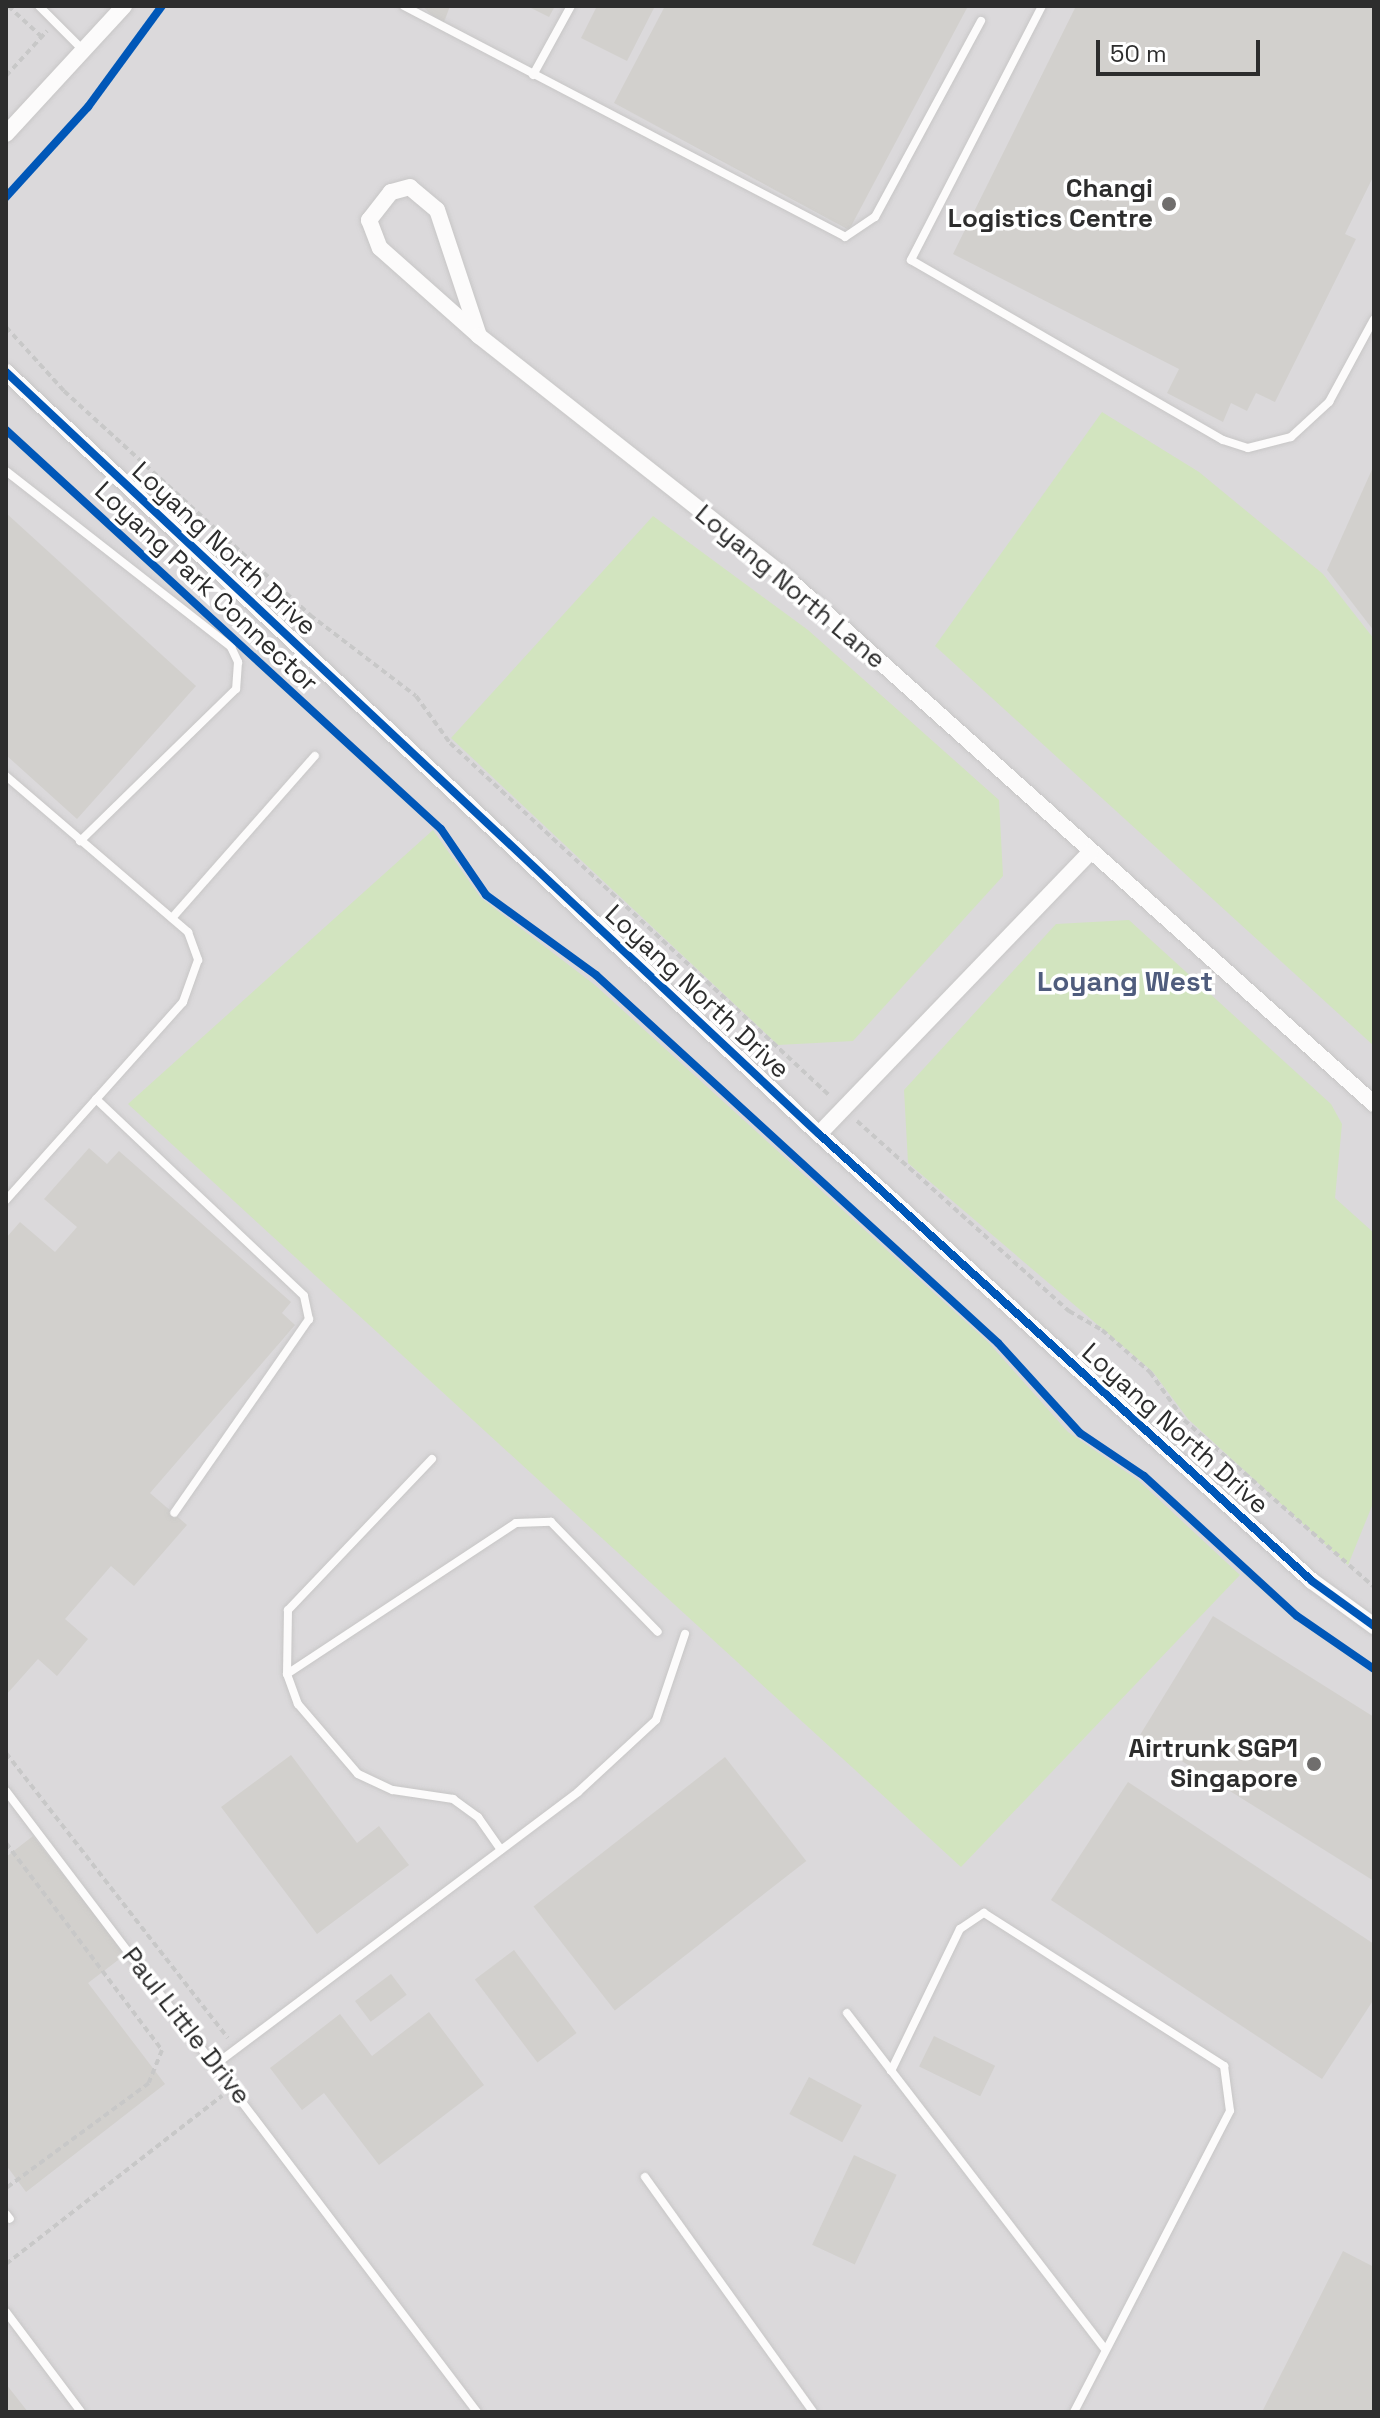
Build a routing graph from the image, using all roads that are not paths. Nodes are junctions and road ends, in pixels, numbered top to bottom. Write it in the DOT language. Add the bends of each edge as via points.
graph roads {
  1 [pos="39,6"];
  2 [pos="124,6"];
  3 [pos="404,6"];
  4 [pos="571,6"];
  5 [pos="1042,6"];
  6 [pos="981,21"];
  7 [pos="83,50"];
  8 [pos="533,75"];
  9 [pos="6,134"];
  10 [pos="1374,319"];
  11 [pos="479,336"];
  12 [pos="6,372"];
  13 [pos="6,471"];
  14 [pos="315,756"];
  15 [pos="6,776"];
  16 [pos="80,841"];
  17 [pos="1090,852"];
  18 [pos="172,918"];
  19 [pos="96,1099"];
  20 [pos="1372,1106"];
  21 [pos="819,1134"];
  22 [pos="6,1200"];
  23 [pos="432,1459"];
  24 [pos="174,1513"];
  25 [pos="1374,1626"];
  26 [pos="658,1632"];
  27 [pos="685,1634"];
  28 [pos="287,1674"];
  29 [pos="6,1791"];
  30 [pos="501,1850"];
  31 [pos="847,2013"];
  32 [pos="216,2064"];
  33 [pos="891,2071"];
  34 [pos="645,2177"];
  35 [pos="6,2312"];
  36 [pos="1105,2349"];
  37 [pos="81,2412"];
  38 [pos="477,2412"];
  39 [pos="813,2412"];
  40 [pos="1074,2412"];
  1 -- 7 [label="lane"];
  2 -- 7 [label="street"];
  3 -- 8 [label="lane"];
  4 -- 8 [label="lane"];
  5 -- 10 [label="lane" via="911,260 1223,440 1248,448 1291,437 1329,402"];
  6 -- 8 [label="lane" via="875,217 845,237"];
  7 -- 9 [label="street"];
  11 -- 11 [label="street, Loyang North Lane" via="380,248 369,220 391,192 410,187 437,210"];
  11 -- 17 [label="street, Loyang North Lane" via="789,580"];
  12 -- 21 [label="street, Loyang North Drive"];
  13 -- 16 [label="lane" via="231,647 238,662 236,689"];
  14 -- 18 [label="lane"];
  15 -- 16 [label="lane"];
  16 -- 18 [label="lane"];
  17 -- 20 [label="street, Loyang North Lane"];
  17 -- 21 [label="street"];
  18 -- 19 [label="lane" via="195,946 192,990"];
  19 -- 22 [label="lane"];
  19 -- 24 [label="lane" via="304,1296 309,1319"];
  21 -- 25 [label="street, Loyang North Drive" via="1312,1581"];
  23 -- 28 [label="lane" via="288,1610"];
  26 -- 28 [label="lane" via="551,1522 516,1523"];
  27 -- 30 [label="lane" via="656,1720"];
  28 -- 30 [label="lane" via="298,1704 358,1774 393,1790 453,1799 478,1817"];
  29 -- 32 [label="lane, Paul Little Drive"];
  30 -- 32 [label="lane"];
  31 -- 33 [label="lane"];
  32 -- 38 [label="lane, Paul Little Drive"];
  33 -- 36 [label="lane"];
  33 -- 36 [label="lane" via="960,1929 984,1913 1224,2066 1230,2111"];
  34 -- 39 [label="lane"];
  35 -- 37 [label="lane"];
  36 -- 40 [label="lane"];
}
